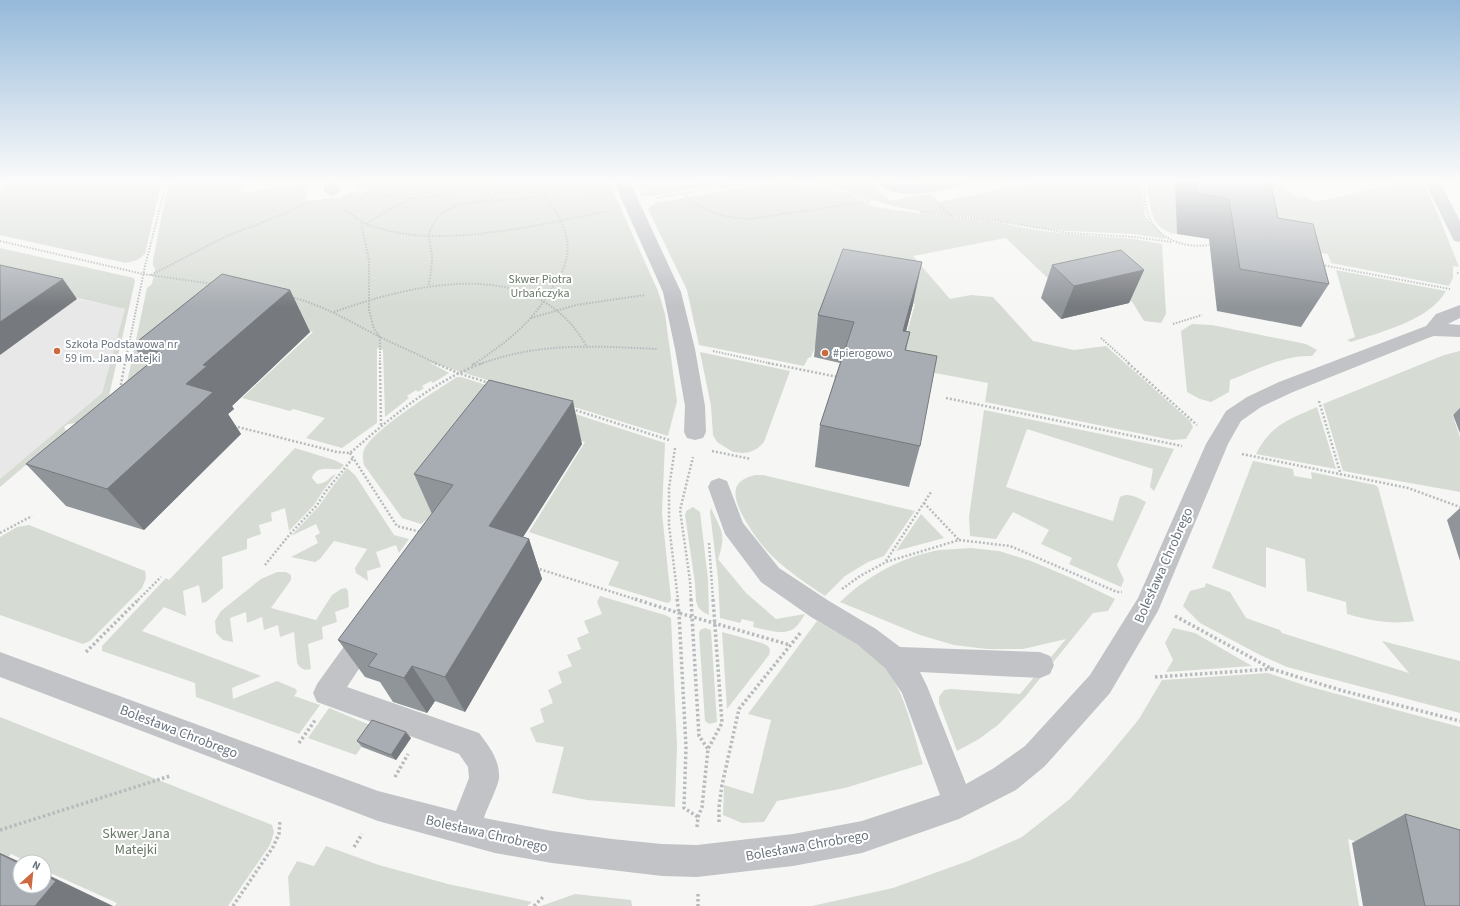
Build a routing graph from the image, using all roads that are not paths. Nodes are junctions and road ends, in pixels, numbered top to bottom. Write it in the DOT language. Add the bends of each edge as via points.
graph roads {
  1 [pos="641,222"];
  2 [pos="1454,222"];
  3 [pos="1459,232"];
  4 [pos="1460,311"];
  5 [pos="1433,330"];
  6 [pos="1460,331"];
  7 [pos="695,432"];
  8 [pos="719,487"];
  9 [pos="380,616"];
  10 [pos="895,659"];
  11 [pos="0,664"];
  12 [pos="1040,665"];
  13 [pos="959,804"];
  14 [pos="464,829"];
  1 -- 7 [label="street" via="672,292 695,406"];
  2 -- 3 [label="street"];
  4 -- 5 [label="street, Bolesława Chrobrego" via="1443,318"];
  5 -- 6 [label="street, Bolesława Chrobrego"];
  5 -- 13 [label="street, Bolesława Chrobrego" via="1286,387 1254,402 1233,416 1217,444 1149,603 1100,684 1035,756 1004,779"];
  8 -- 10 [label="street" via="733,526 770,575 867,637"];
  9 -- 14 [label="street" via="327,693 469,743 482,762 484,778"];
  10 -- 12 [label="street"];
  10 -- 13 [label="street" via="913,686"];
  11 -- 14 [label="street, Bolesława Chrobrego" via="378,806"];
  13 -- 14 [label="street, Bolesława Chrobrego" via="862,837 793,850 698,861 662,860 552,847"];
}
